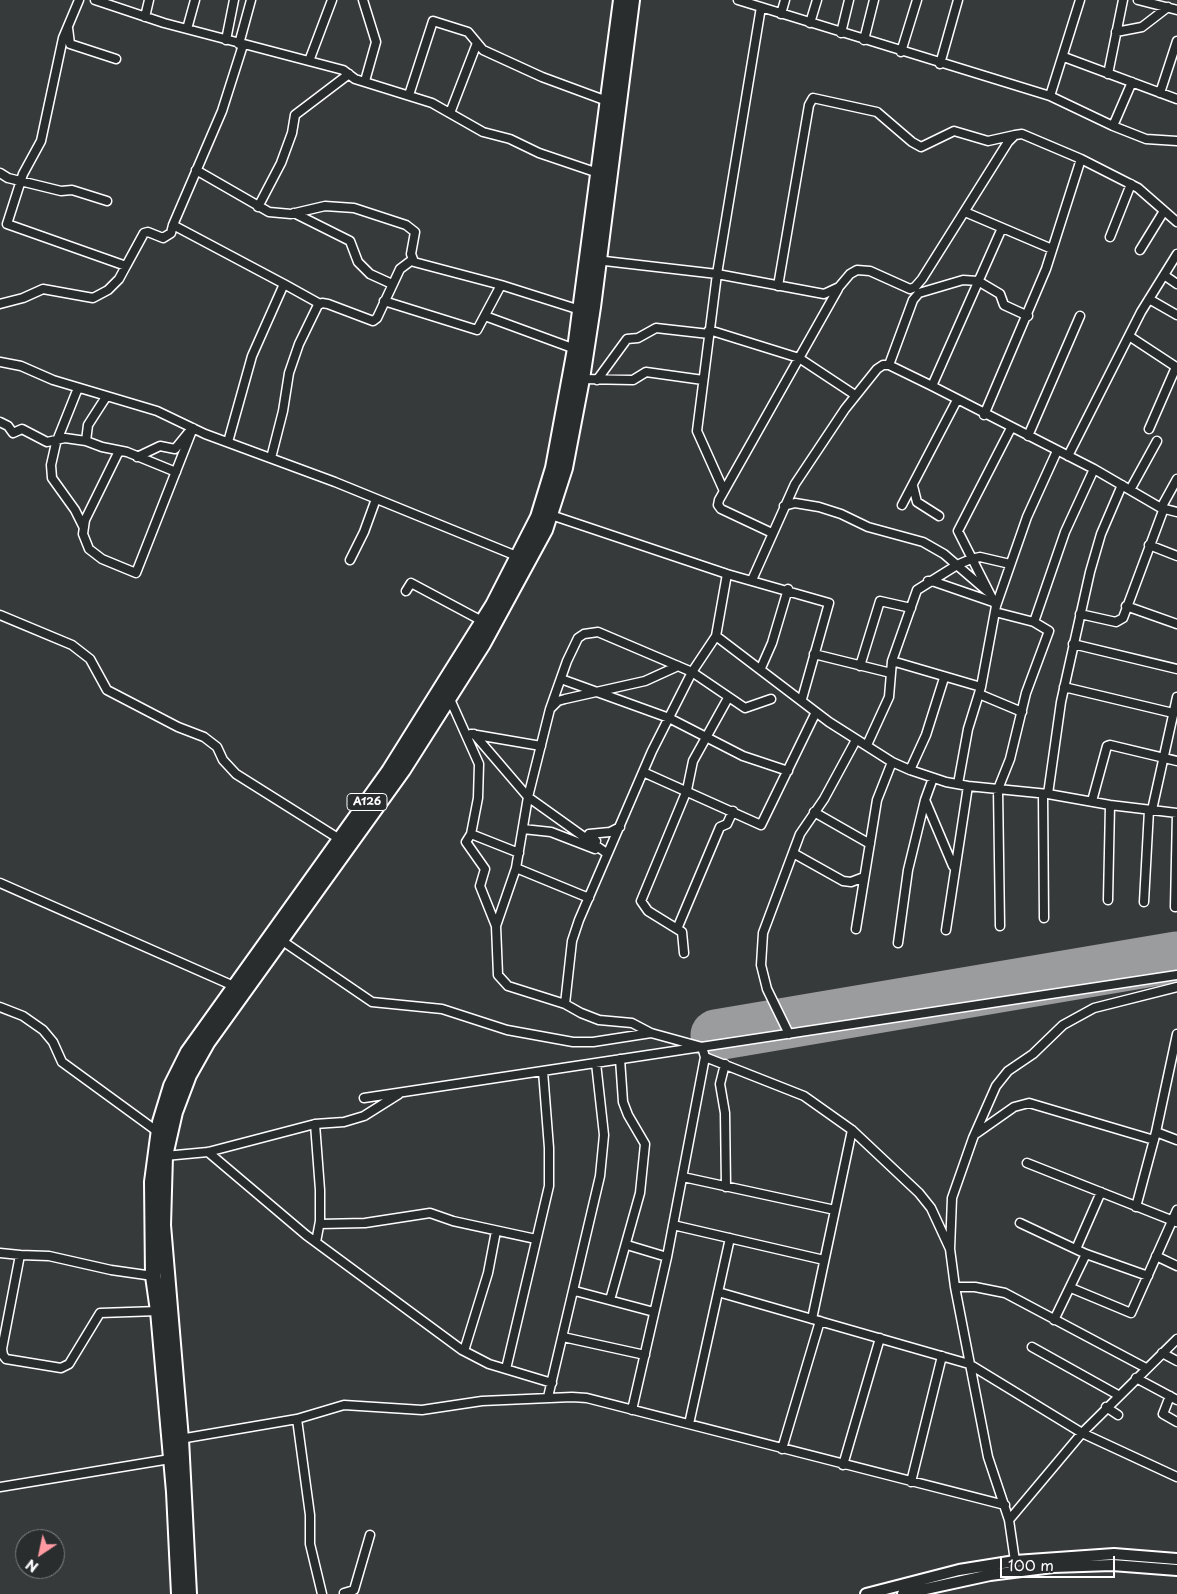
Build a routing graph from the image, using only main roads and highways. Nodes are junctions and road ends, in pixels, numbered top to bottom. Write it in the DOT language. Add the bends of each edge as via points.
graph roads {
  1 [pos="621,0"];
  2 [pos="632,0"];
  3 [pos="593,260"];
  4 [pos="239,989"];
  5 [pos="174,1439"];
  6 [pos="176,1458"];
  7 [pos="178,1594"];
  8 [pos="189,1594"];
  1 -- 3 [label="highway, A126" via="598,173"];
  2 -- 3 [label="highway, A126"];
  3 -- 4 [label="highway, A126" via="580,310 553,468 538,517 519,557 484,622 393,764"];
  3 -- 4 [label="highway, A126" via="582,379 565,468 536,550 449,697 380,803 281,940"];
  4 -- 5 [label="highway, A126" via="189,1075 175,1112 165,1156 163,1225"];
  4 -- 5 [label="highway, A126" via="200,1034 179,1069 158,1132 152,1182 153,1276"];
  5 -- 6 [label="highway, A126"];
  6 -- 7 [label="highway, A126"];
  6 -- 8 [label="highway, A126"];
}
